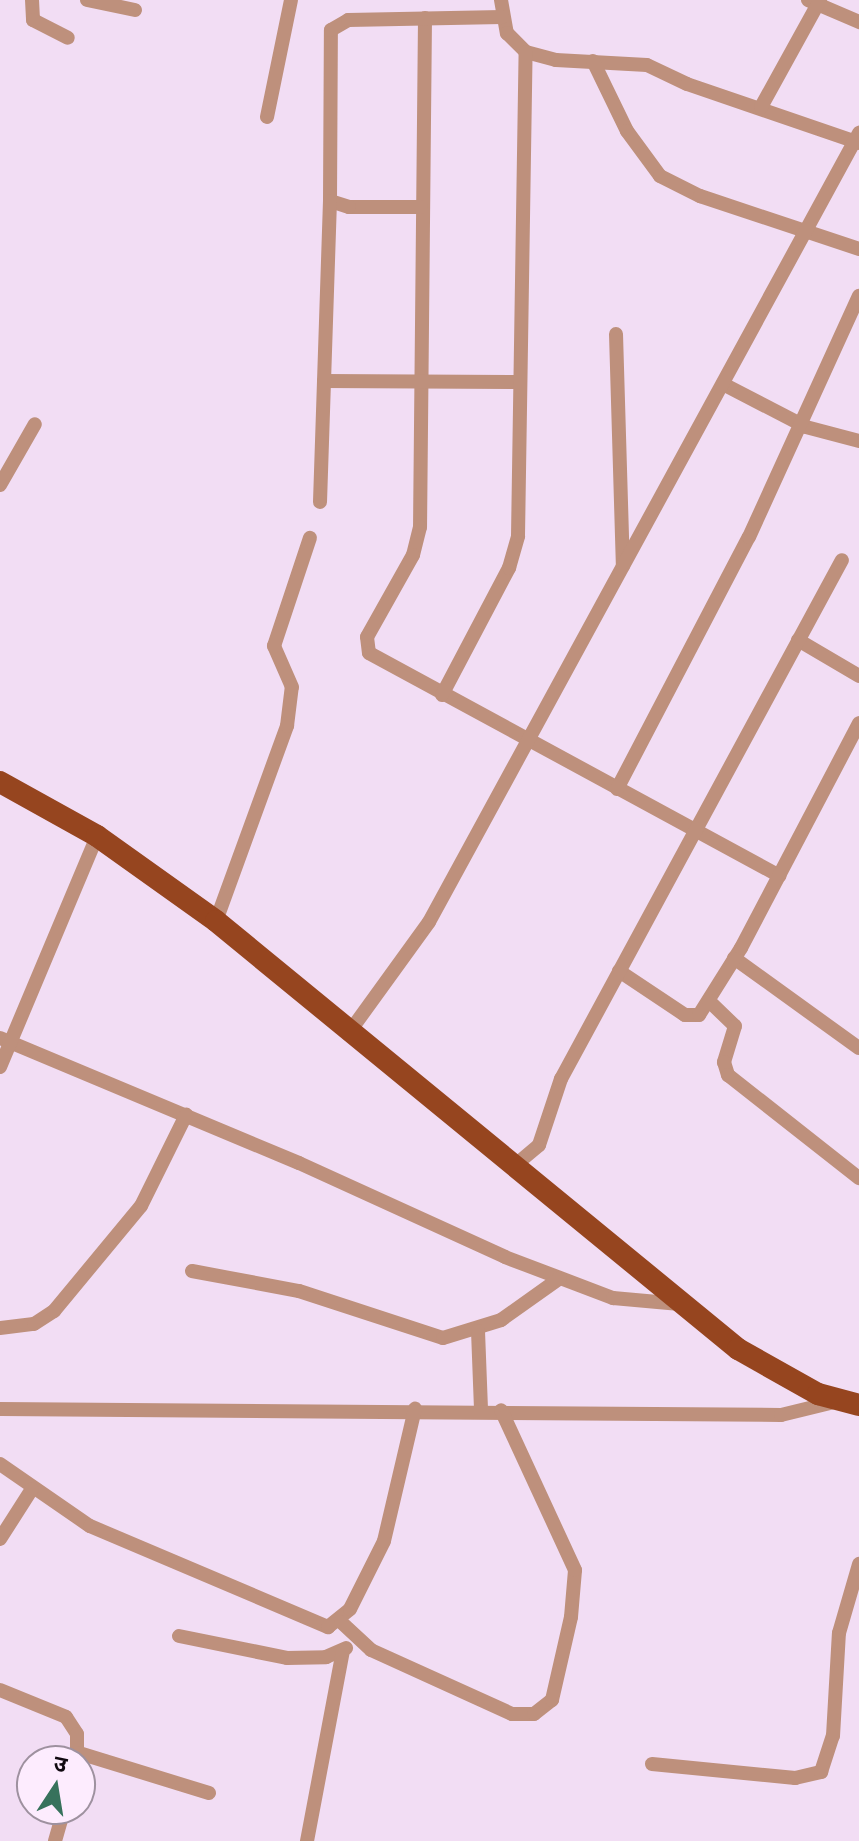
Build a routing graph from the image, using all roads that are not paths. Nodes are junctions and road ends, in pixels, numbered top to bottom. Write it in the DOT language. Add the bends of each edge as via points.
graph roads {
  1 [pos="32,0"];
  2 [pos="87,0"];
  3 [pos="291,0"];
  4 [pos="501,0"];
  5 [pos="815,1"];
  6 [pos="135,10"];
  7 [pos="502,17"];
  8 [pos="425,18"];
  9 [pos="859,22"];
  10 [pos="68,38"];
  11 [pos="526,52"];
  12 [pos="593,61"];
  13 [pos="761,107"];
  14 [pos="267,117"];
  15 [pos="858,139"];
  16 [pos="330,201"];
  17 [pos="421,207"];
  18 [pos="808,230"];
  19 [pos="859,249"];
  20 [pos="859,296"];
  21 [pos="616,334"];
  22 [pos="324,381"];
  23 [pos="520,382"];
  24 [pos="420,384"];
  25 [pos="723,384"];
  26 [pos="35,424"];
  27 [pos="801,425"];
  28 [pos="859,441"];
  29 [pos="0,485"];
  30 [pos="320,502"];
  31 [pos="310,538"];
  32 [pos="842,560"];
  33 [pos="623,568"];
  34 [pos="798,640"];
  35 [pos="859,676"];
  36 [pos="442,695"];
  37 [pos="859,723"];
  38 [pos="529,742"];
  39 [pos="0,782"];
  40 [pos="617,789"];
  41 [pos="696,832"];
  42 [pos="97,836"];
  43 [pos="779,876"];
  44 [pos="216,921"];
  45 [pos="734,958"];
  46 [pos="619,971"];
  47 [pos="709,1001"];
  48 [pos="348,1034"];
  49 [pos="5,1040"];
  50 [pos="859,1048"];
  51 [pos="0,1067"];
  52 [pos="186,1115"];
  53 [pos="513,1167"];
  54 [pos="859,1178"];
  55 [pos="192,1271"];
  56 [pos="560,1278"];
  57 [pos="680,1304"];
  58 [pos="0,1328"];
  59 [pos="478,1331"];
  60 [pos="853,1402"];
  61 [pos="0,1409"];
  62 [pos="415,1409"];
  63 [pos="481,1410"];
  64 [pos="501,1410"];
  65 [pos="0,1464"];
  66 [pos="32,1489"];
  67 [pos="0,1539"];
  68 [pos="859,1564"];
  69 [pos="341,1622"];
  70 [pos="179,1636"];
  71 [pos="357,1639"];
  72 [pos="343,1650"];
  73 [pos="0,1690"];
  74 [pos="77,1745"];
  75 [pos="96,1762"];
  76 [pos="652,1764"];
  77 [pos="209,1793"];
  78 [pos="307,1841"];
  1 -- 10 [label="street" via="33,20"];
  2 -- 6 [label="street"];
  3 -- 14 [label="street"];
  4 -- 7 [label="street"];
  5 -- 9 [label="street"];
  5 -- 13 [label="street"];
  7 -- 8 [label="street"];
  7 -- 11 [label="street" via="507,33"];
  8 -- 16 [label="street" via="348,20 331,30"];
  8 -- 17 [label="street"];
  11 -- 12 [label="street"];
  11 -- 23 [label="street"];
  12 -- 13 [label="street" via="647,65 687,84"];
  12 -- 18 [label="street" via="627,131 660,176 700,196"];
  13 -- 15 [label="street"];
  15 -- 18 [label="street"];
  16 -- 17 [label="street" via="349,207"];
  16 -- 22 [label="street"];
  17 -- 24 [label="street"];
  18 -- 19 [label="street"];
  18 -- 25 [label="street"];
  20 -- 27 [label="street"];
  21 -- 33 [label="street"];
  22 -- 24 [label="street"];
  22 -- 30 [label="street"];
  23 -- 24 [label="street"];
  23 -- 36 [label="street" via="514,554"];
  24 -- 36 [label="street" via="418,541 366,645 376,660"];
  25 -- 27 [label="street"];
  25 -- 33 [label="street"];
  26 -- 29 [label="street"];
  27 -- 28 [label="street"];
  27 -- 40 [label="street" via="736,563"];
  31 -- 44 [label="street" via="274,646 292,687 287,726"];
  32 -- 34 [label="street"];
  33 -- 38 [label="street"];
  34 -- 35 [label="street"];
  34 -- 41 [label="street"];
  36 -- 38 [label="street"];
  37 -- 43 [label="street"];
  38 -- 40 [label="street"];
  38 -- 48 [label="street" via="429,922"];
  39 -- 42 [label="main road"];
  40 -- 41 [label="street"];
  41 -- 43 [label="street"];
  41 -- 46 [label="street"];
  42 -- 44 [label="main road"];
  42 -- 49 [label="street"];
  43 -- 45 [label="street"];
  44 -- 48 [label="main road"];
  45 -- 47 [label="street"];
  45 -- 50 [label="street"];
  46 -- 47 [label="street" via="685,1015 699,1015"];
  46 -- 53 [label="street" via="552,1098 539,1145"];
  47 -- 54 [label="street" via="735,1026 724,1062 728,1075"];
  48 -- 53 [label="main road"];
  49 -- 51 [label="street"];
  49 -- 52 [label="street"];
  52 -- 56 [label="street"];
  52 -- 58 [label="street" via="141,1206 54,1311 34,1324"];
  53 -- 57 [label="main road"];
  55 -- 59 [label="street" via="299,1291 431,1337"];
  56 -- 57 [label="street" via="613,1298"];
  56 -- 59 [label="street"];
  57 -- 60 [label="main road" via="785,1378"];
  59 -- 63 [label="street"];
  60 -- 64 [label="street" via="781,1415"];
  61 -- 62 [label="street"];
  62 -- 63 [label="street"];
  62 -- 69 [label="street" via="384,1541"];
  63 -- 64 [label="street"];
  64 -- 71 [label="street" via="575,1570 571,1617 552,1700 534,1714 512,1714 400,1666"];
  65 -- 66 [label="street"];
  66 -- 67 [label="street"];
  66 -- 69 [label="street" via="90,1526 299,1617 328,1627"];
  68 -- 76 [label="street" via="839,1633 833,1736 821,1772 795,1778"];
  69 -- 71 [label="street"];
  70 -- 72 [label="street" via="287,1658 326,1657"];
  71 -- 72 [label="street"];
  72 -- 78 [label="street"];
  73 -- 74 [label="street" via="61,1712 77,1734"];
  75 -- 77 [label="street"];
}
